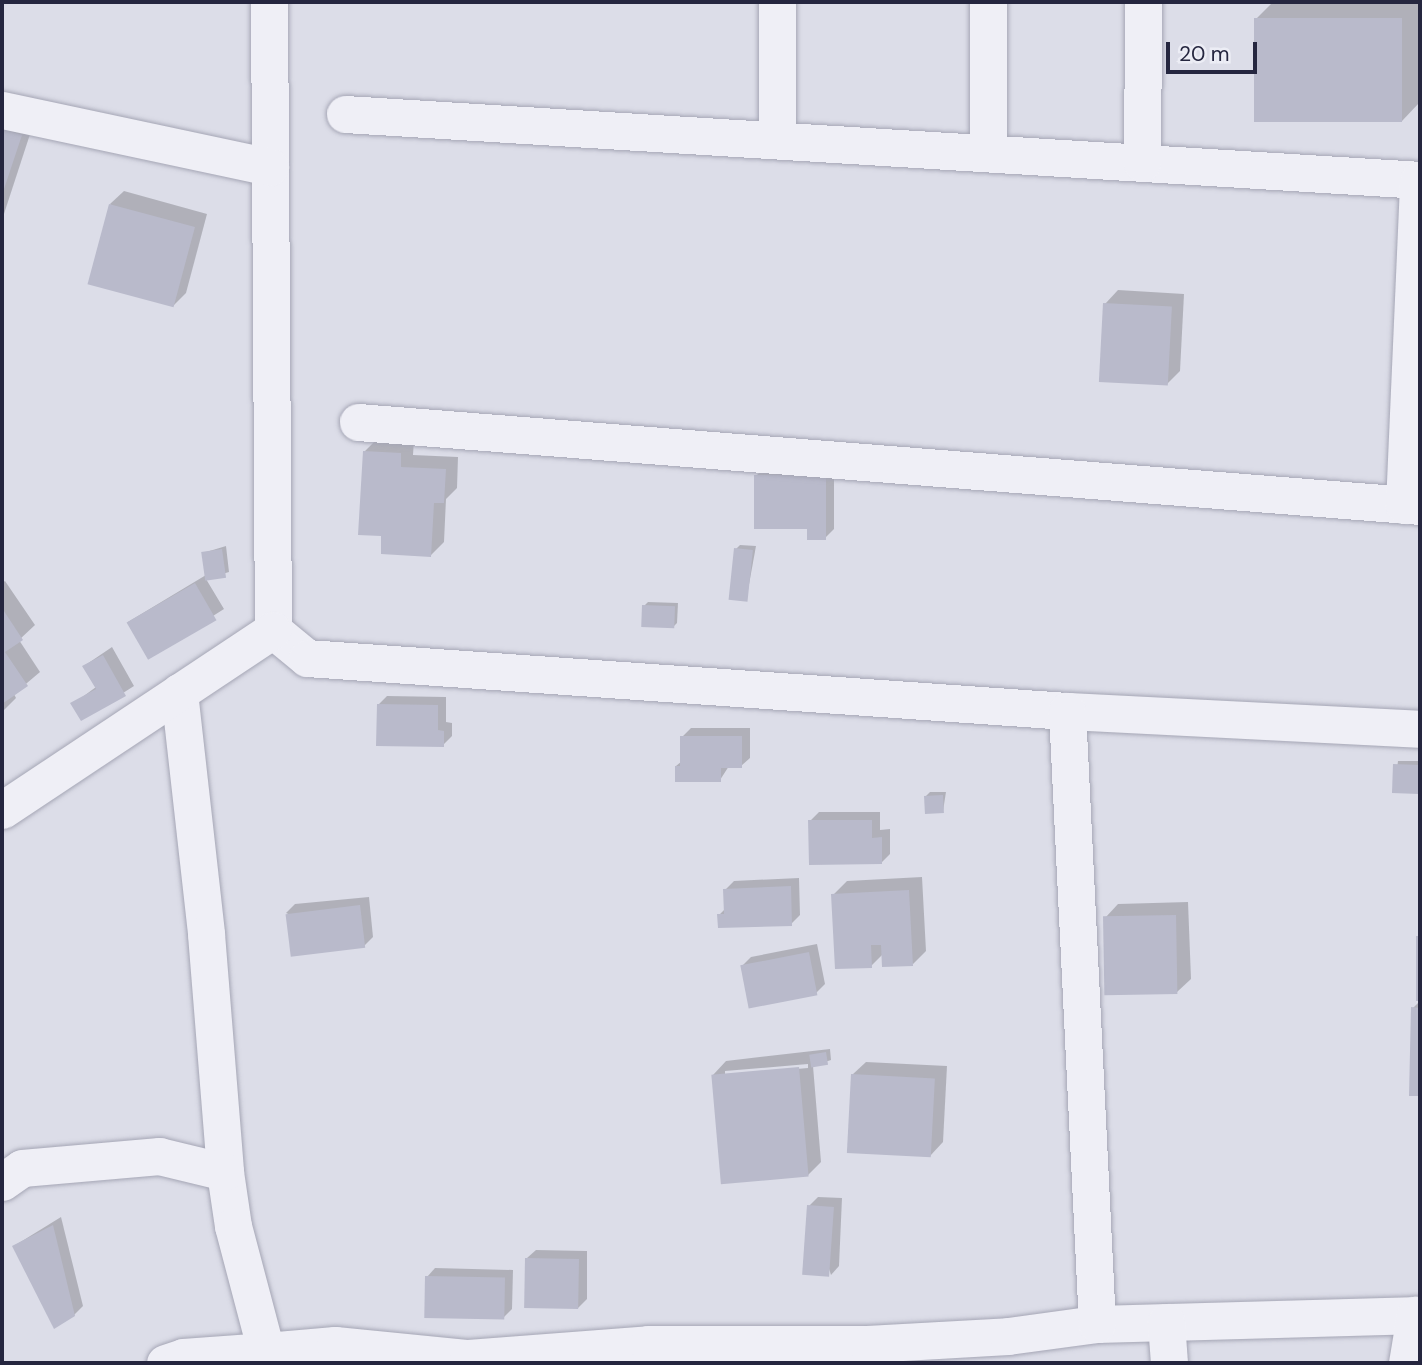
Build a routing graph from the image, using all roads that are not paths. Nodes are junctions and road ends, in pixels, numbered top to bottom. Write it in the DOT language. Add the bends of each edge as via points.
graph roads {
  1 [pos="269,2"];
  2 [pos="777,2"];
  3 [pos="988,2"];
  4 [pos="1143,2"];
  5 [pos="2,110"];
  6 [pos="345,114"];
  7 [pos="777,140"];
  8 [pos="988,153"];
  9 [pos="1142,163"];
  10 [pos="270,167"];
  11 [pos="1419,180"];
  12 [pos="358,422"];
  13 [pos="1412,505"];
  14 [pos="273,630"];
  15 [pos="178,692"];
  16 [pos="1067,711"];
  17 [pos="1420,729"];
  18 [pos="2,810"];
  19 [pos="225,1172"];
  20 [pos="2,1182"];
  21 [pos="1418,1315"];
  22 [pos="1166,1322"];
  23 [pos="1097,1324"];
  24 [pos="265,1351"];
  25 [pos="807,1354"];
  26 [pos="166,1363"];
  27 [pos="1168,1363"];
  28 [pos="1407,1363"];
  1 -- 10 [label="street"];
  2 -- 7 [label="street"];
  3 -- 8 [label="street"];
  4 -- 9 [label="street"];
  5 -- 10 [label="street"];
  6 -- 7 [label="street"];
  7 -- 8 [label="street"];
  8 -- 9 [label="street"];
  9 -- 11 [label="street"];
  10 -- 14 [label="street"];
  11 -- 13 [label="street"];
  12 -- 13 [label="street"];
  14 -- 15 [label="street"];
  14 -- 16 [label="street" via="307,658"];
  15 -- 18 [label="street"];
  15 -- 19 [label="street" via="206,934"];
  16 -- 17 [label="street"];
  16 -- 23 [label="street"];
  19 -- 20 [label="street" via="159,1156 22,1168"];
  19 -- 24 [label="street" via="233,1226"];
  21 -- 22 [label="street"];
  21 -- 28 [label="street"];
  22 -- 23 [label="street"];
  22 -- 27 [label="street"];
  23 -- 25 [label="street"];
  24 -- 25 [label="street" via="335,1345 468,1358 648,1344"];
  24 -- 26 [label="street" via="183,1357"];
}
